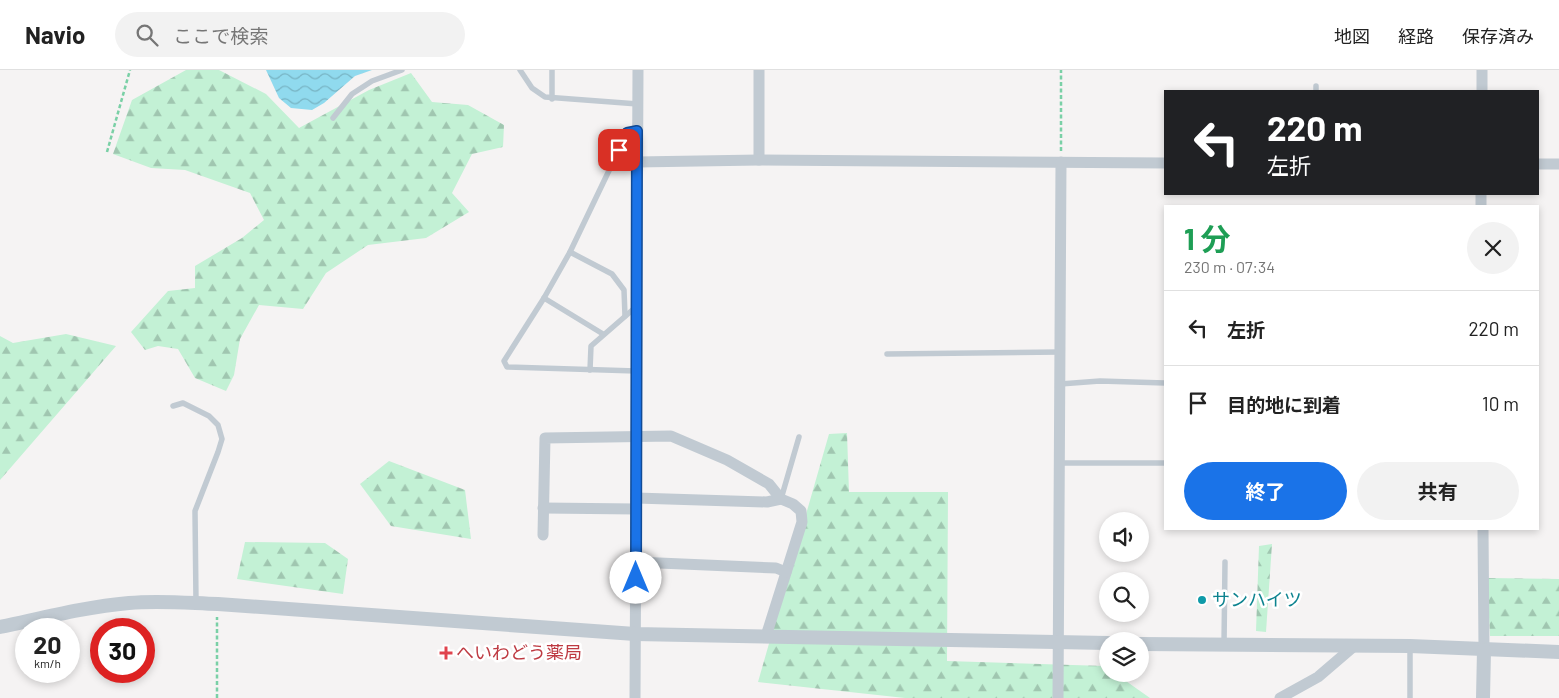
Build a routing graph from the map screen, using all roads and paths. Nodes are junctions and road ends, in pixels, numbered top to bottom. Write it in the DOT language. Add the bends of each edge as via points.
graph roads {
  1 [pos="130,70"];
  2 [pos="402,70"];
  3 [pos="520,70"];
  4 [pos="552,70"];
  5 [pos="638,70"];
  6 [pos="759,70"];
  7 [pos="1061,70"];
  8 [pos="1482,70"];
  9 [pos="1482,90"];
  10 [pos="552,99"];
  11 [pos="638,104"];
  12 [pos="333,118"];
  13 [pos="637,131"];
  14 [pos="107,152"];
  15 [pos="759,160"];
  16 [pos="637,162"];
  17 [pos="1061,162"];
  18 [pos="1164,163"];
  19 [pos="1539,164"];
  20 [pos="1559,164"];
  21 [pos="570,252"];
  22 [pos="544,298"];
  23 [pos="637,306"];
  24 [pos="625,316"];
  25 [pos="603,334"];
  26 [pos="1060,352"];
  27 [pos="887,354"];
  28 [pos="590,370"];
  29 [pos="636,371"];
  30 [pos="1164,383"];
  31 [pos="1060,384"];
  32 [pos="173,406"];
  33 [pos="636,436"];
  34 [pos="799,437"];
  35 [pos="1059,463"];
  36 [pos="1164,464"];
  37 [pos="782,499"];
  38 [pos="636,504"];
  39 [pos="543,508"];
  40 [pos="1483,530"];
  41 [pos="543,535"];
  42 [pos="636,562"];
  43 [pos="1225,562"];
  44 [pos="786,572"];
  45 [pos="196,603"];
  46 [pos="218,604"];
  47 [pos="0,627"];
  48 [pos="636,634"];
  49 [pos="766,636"];
  50 [pos="1058,642"];
  51 [pos="1099,643"];
  52 [pos="1149,644"];
  53 [pos="1224,645"];
  54 [pos="1410,646"];
  55 [pos="1353,647"];
  56 [pos="1484,650"];
  57 [pos="1559,652"];
  58 [pos="216,698"];
  59 [pos="636,698"];
  60 [pos="1058,698"];
  61 [pos="1280,698"];
  62 [pos="1410,698"];
  63 [pos="1483,698"];
  1 -- 14 [label="path"];
  2 -- 12 [label="lane" via="372,81 352,94"];
  3 -- 10 [label="lane" via="532,88"];
  4 -- 10 [label="lane"];
  5 -- 11 [label="street"];
  6 -- 15 [label="street"];
  7 -- 17 [label="path"];
  8 -- 9 [label="street"];
  10 -- 11 [label="lane"];
  11 -- 13 [label="street"];
  13 -- 16 [label="street"];
  13 -- 21 [label="lane" via="627,133"];
  15 -- 16 [label="street"];
  15 -- 17 [label="street"];
  16 -- 23 [label="street"];
  17 -- 18 [label="street"];
  17 -- 26 [label="street"];
  19 -- 20 [label="street"];
  21 -- 22 [label="lane"];
  21 -- 24 [label="lane" via="612,274 624,290"];
  22 -- 25 [label="lane"];
  22 -- 28 [label="lane" via="504,361 507,367"];
  23 -- 24 [label="lane"];
  23 -- 29 [label="street"];
  24 -- 25 [label="lane"];
  25 -- 28 [label="lane" via="590,346"];
  26 -- 27 [label="lane"];
  26 -- 31 [label="street"];
  28 -- 29 [label="lane"];
  29 -- 33 [label="street"];
  30 -- 31 [label="lane"];
  31 -- 35 [label="street"];
  32 -- 45 [label="lane" via="183,403 209,416 218,425 222,439 195,511"];
  33 -- 37 [label="street" via="670,436 727,460 769,484"];
  33 -- 38 [label="street"];
  33 -- 39 [label="street" via="545,438"];
  34 -- 37 [label="lane"];
  35 -- 36 [label="lane"];
  35 -- 50 [label="street"];
  37 -- 38 [label="street"];
  37 -- 44 [label="street" via="801,511 802,522"];
  38 -- 39 [label="street"];
  38 -- 42 [label="street"];
  39 -- 41 [label="street"];
  40 -- 56 [label="street"];
  42 -- 44 [label="street" via="776,568"];
  42 -- 48 [label="street"];
  43 -- 53 [label="lane"];
  44 -- 49 [label="street"];
  45 -- 46 [label="street"];
  45 -- 47 [label="street" via="130,602"];
  46 -- 48 [label="street"];
  46 -- 58 [label="path"];
  48 -- 49 [label="street"];
  48 -- 59 [label="street"];
  49 -- 50 [label="street"];
  50 -- 51 [label="street"];
  50 -- 60 [label="street"];
  52 -- 53 [label="street"];
  53 -- 55 [label="street"];
  54 -- 55 [label="street"];
  54 -- 56 [label="street"];
  54 -- 62 [label="lane"];
  55 -- 61 [label="street" via="1318,677"];
  56 -- 57 [label="street"];
  56 -- 63 [label="street"];
}
